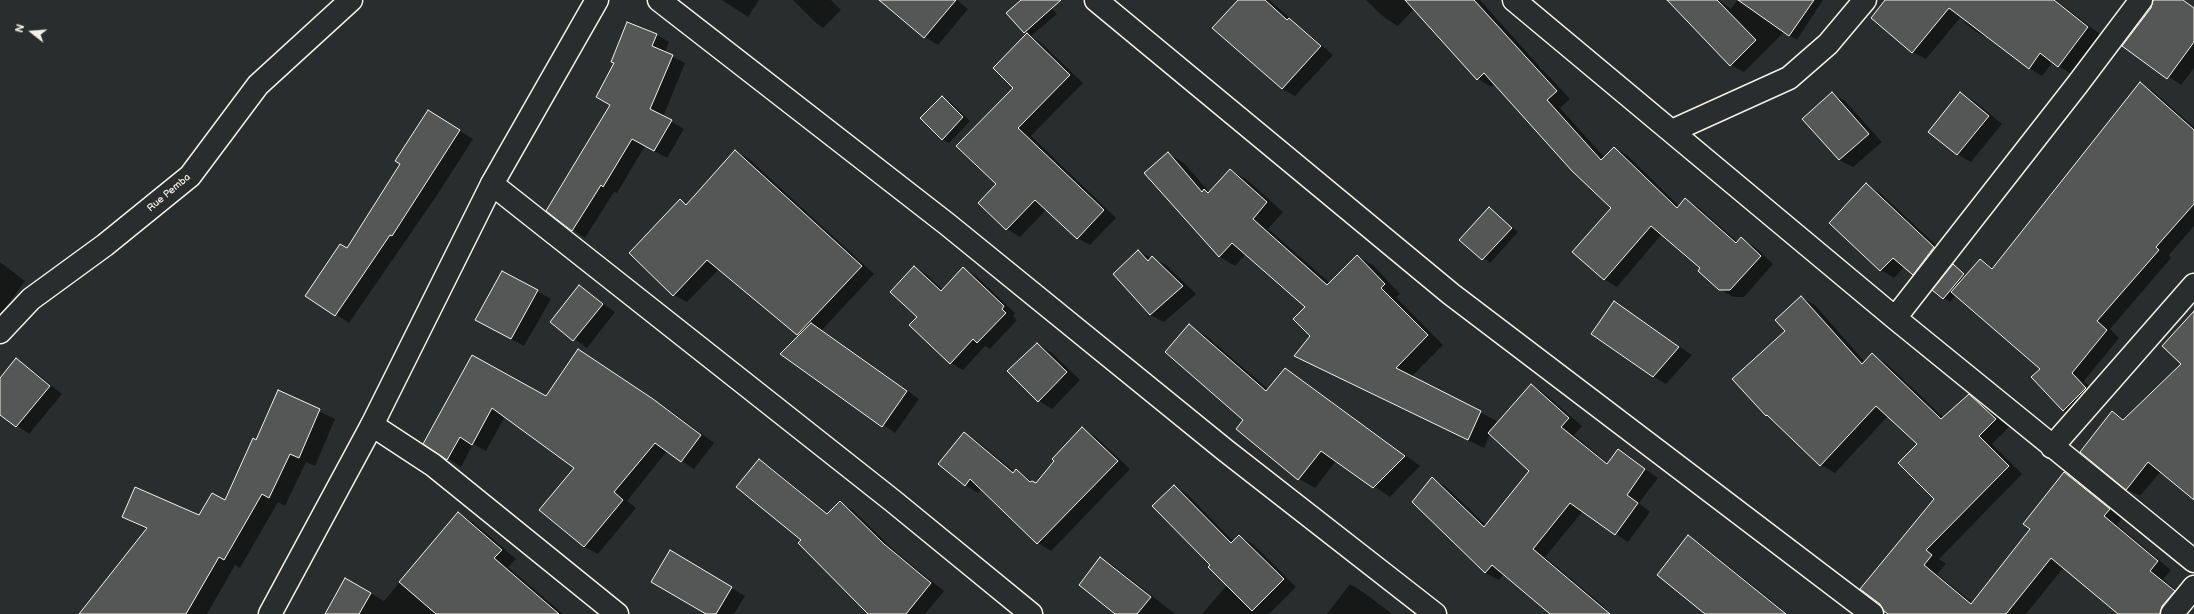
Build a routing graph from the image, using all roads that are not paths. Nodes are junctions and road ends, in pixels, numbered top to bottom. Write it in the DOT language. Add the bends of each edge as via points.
graph roads {
  1 [pos="351,0"];
  2 [pos="597,0"];
  3 [pos="659,0"];
  4 [pos="1096,0"];
  5 [pos="1514,0"];
  6 [pos="1865,0"];
  7 [pos="2141,0"];
  8 [pos="1672,131"];
  9 [pos="492,184"];
  10 [pos="2194,285"];
  11 [pos="1895,318"];
  12 [pos="0,332"];
  13 [pos="372,425"];
  14 [pos="2052,447"];
  15 [pos="2194,561"];
  16 [pos="2194,587"];
  17 [pos="270,614"];
  18 [pos="617,614"];
  19 [pos="1031,614"];
  20 [pos="1435,614"];
  21 [pos="1872,614"];
  22 [pos="2172,614"];
  1 -- 12 [label="main road, Rue Pemba" via="258,85 190,176 105,245 31,300"];
  2 -- 9 [label="main road"];
  3 -- 20 [label="main road" via="947,224 1226,450"];
  4 -- 21 [label="main road" via="1450,294"];
  5 -- 8 [label="main road"];
  6 -- 8 [label="main road" via="1828,44 1789,78"];
  7 -- 11 [label="main road" via="2078,85"];
  8 -- 11 [label="main road"];
  9 -- 13 [label="main road"];
  9 -- 19 [label="main road" via="893,501"];
  10 -- 14 [label="main road"];
  11 -- 14 [label="main road"];
  13 -- 17 [label="main road"];
  13 -- 18 [label="main road" via="433,465"];
  14 -- 15 [label="main road"];
  16 -- 22 [label="main road"];
}
